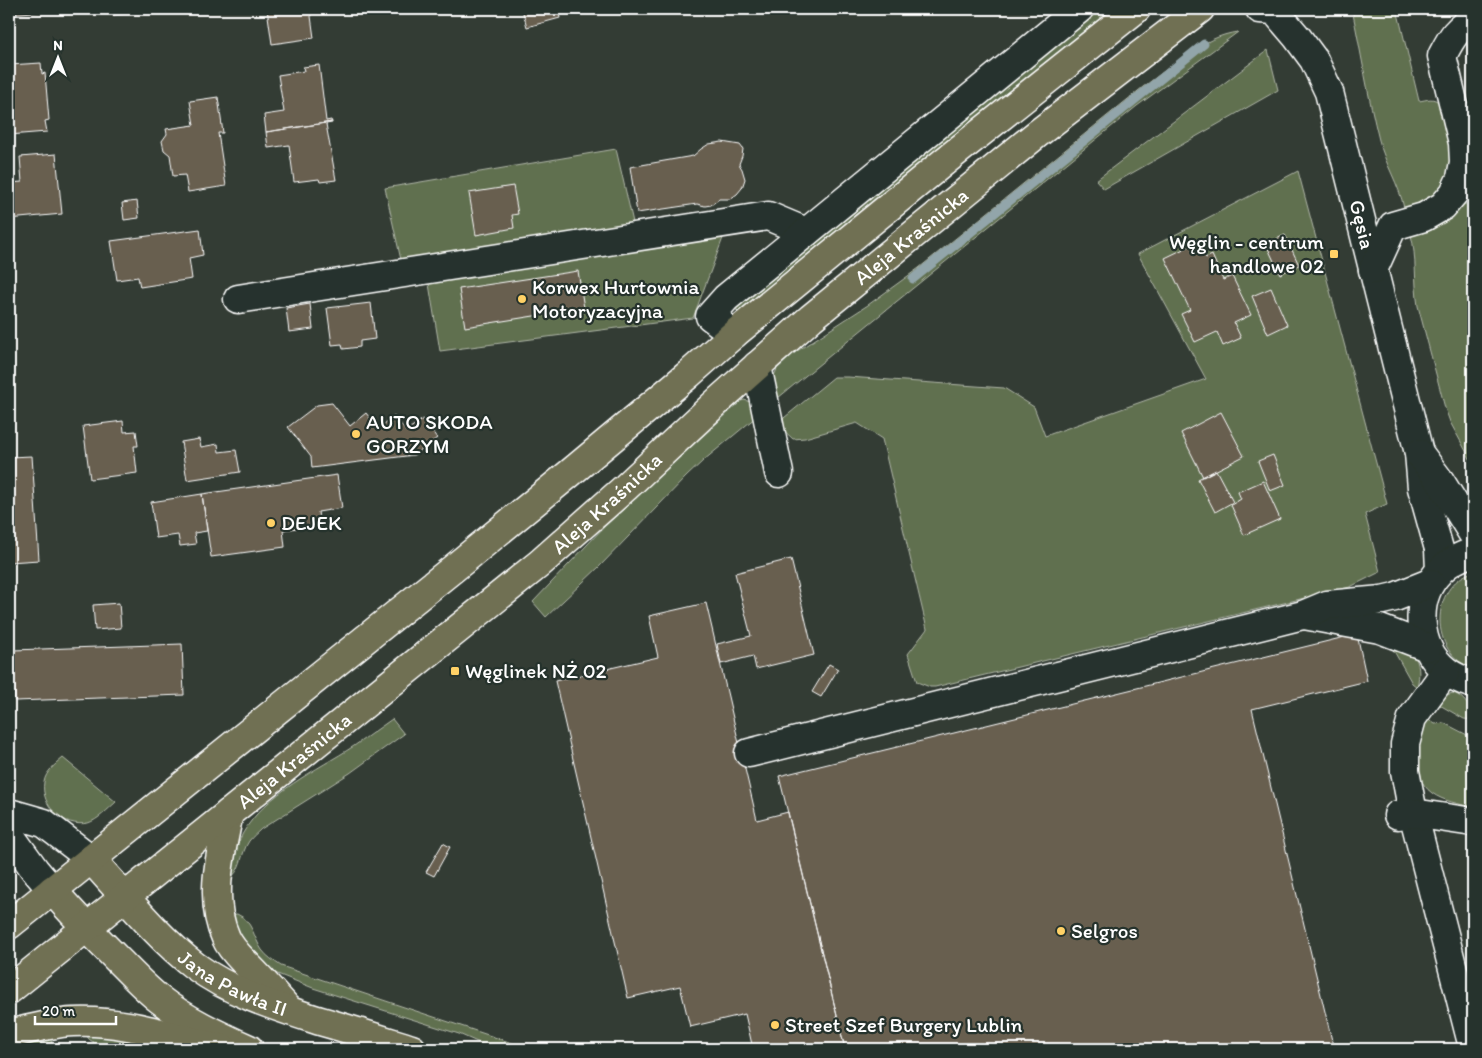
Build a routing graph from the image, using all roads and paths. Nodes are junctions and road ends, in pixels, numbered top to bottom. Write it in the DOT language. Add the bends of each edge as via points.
graph roads {
  1 [pos="1079,9"];
  2 [pos="1136,9"];
  3 [pos="1200,9"];
  4 [pos="1269,9"];
  5 [pos="1473,22"];
  6 [pos="1355,197"];
  7 [pos="1393,226"];
  8 [pos="806,232"];
  9 [pos="1373,270"];
  10 [pos="238,299"];
  11 [pos="734,334"];
  12 [pos="757,366"];
  13 [pos="1418,453"];
  14 [pos="779,473"];
  15 [pos="1473,534"];
  16 [pos="1473,552"];
  17 [pos="1435,576"];
  18 [pos="1303,615"];
  19 [pos="1427,647"];
  20 [pos="1446,671"];
  21 [pos="1473,684"];
  22 [pos="749,753"];
  23 [pos="9,813"];
  24 [pos="229,813"];
  25 [pos="1405,814"];
  26 [pos="1473,822"];
  27 [pos="9,834"];
  28 [pos="91,859"];
  29 [pos="52,890"];
  30 [pos="126,896"];
  31 [pos="9,925"];
  32 [pos="86,928"];
  33 [pos="9,990"];
  34 [pos="289,1011"];
  35 [pos="9,1034"];
  36 [pos="1473,1047"];
  37 [pos="224,1049"];
  38 [pos="249,1049"];
  39 [pos="412,1049"];
  1 -- 8 [label="street"];
  2 -- 11 [label="main road, Aleja Kraśnicka"];
  3 -- 12 [label="main road, Aleja Kraśnicka" via="1022,146 810,318"];
  4 -- 6 [label="street, Gęsia" via="1314,60 1328,92"];
  5 -- 7 [label="street" via="1467,23 1452,37 1442,56 1463,143 1461,178 1443,206 1424,217"];
  6 -- 7 [label="street"];
  6 -- 9 [label="street, Gęsia"];
  7 -- 9 [label="street"];
  8 -- 10 [label="street" via="768,216"];
  8 -- 11 [label="street" via="726,298 710,316"];
  9 -- 13 [label="street, Gęsia"];
  11 -- 28 [label="main road, Aleja Kraśnicka" via="562,481"];
  12 -- 14 [label="street"];
  12 -- 24 [label="main road, Aleja Kraśnicka" via="539,564"];
  13 -- 15 [label="street, Gęsia"];
  13 -- 17 [label="street, Gęsia" via="1422,488 1439,549"];
  16 -- 17 [label="street" via="1456,558"];
  17 -- 18 [label="street" via="1395,597 1327,605"];
  17 -- 19 [label="street" via="1424,598 1421,615"];
  18 -- 19 [label="street" via="1380,629"];
  18 -- 22 [label="street"];
  19 -- 20 [label="street"];
  20 -- 21 [label="street"];
  20 -- 25 [label="street" via="1412,718 1405,744"];
  23 -- 28 [label="street" via="44,823"];
  24 -- 30 [label="main road, Aleja Kraśnicka"];
  24 -- 34 [label="main road" via="217,891 226,939"];
  25 -- 26 [label="street"];
  25 -- 36 [label="street"];
  27 -- 29 [label="street"];
  28 -- 29 [label="main road, Aleja Kraśnicka"];
  28 -- 30 [label="main road, Jana Pawła II"];
  29 -- 31 [label="main road, Aleja Kraśnicka"];
  29 -- 32 [label="main road"];
  30 -- 32 [label="main road, Aleja Kraśnicka"];
  30 -- 34 [label="main road, Jana Pawła II" via="168,942 200,969 233,990"];
  32 -- 33 [label="main road, Aleja Kraśnicka"];
  32 -- 38 [label="main road" via="159,999 212,1032"];
  34 -- 39 [label="main road, Jana Pawła II"];
  35 -- 37 [label="main road" via="58,1023 113,1023"];
}
